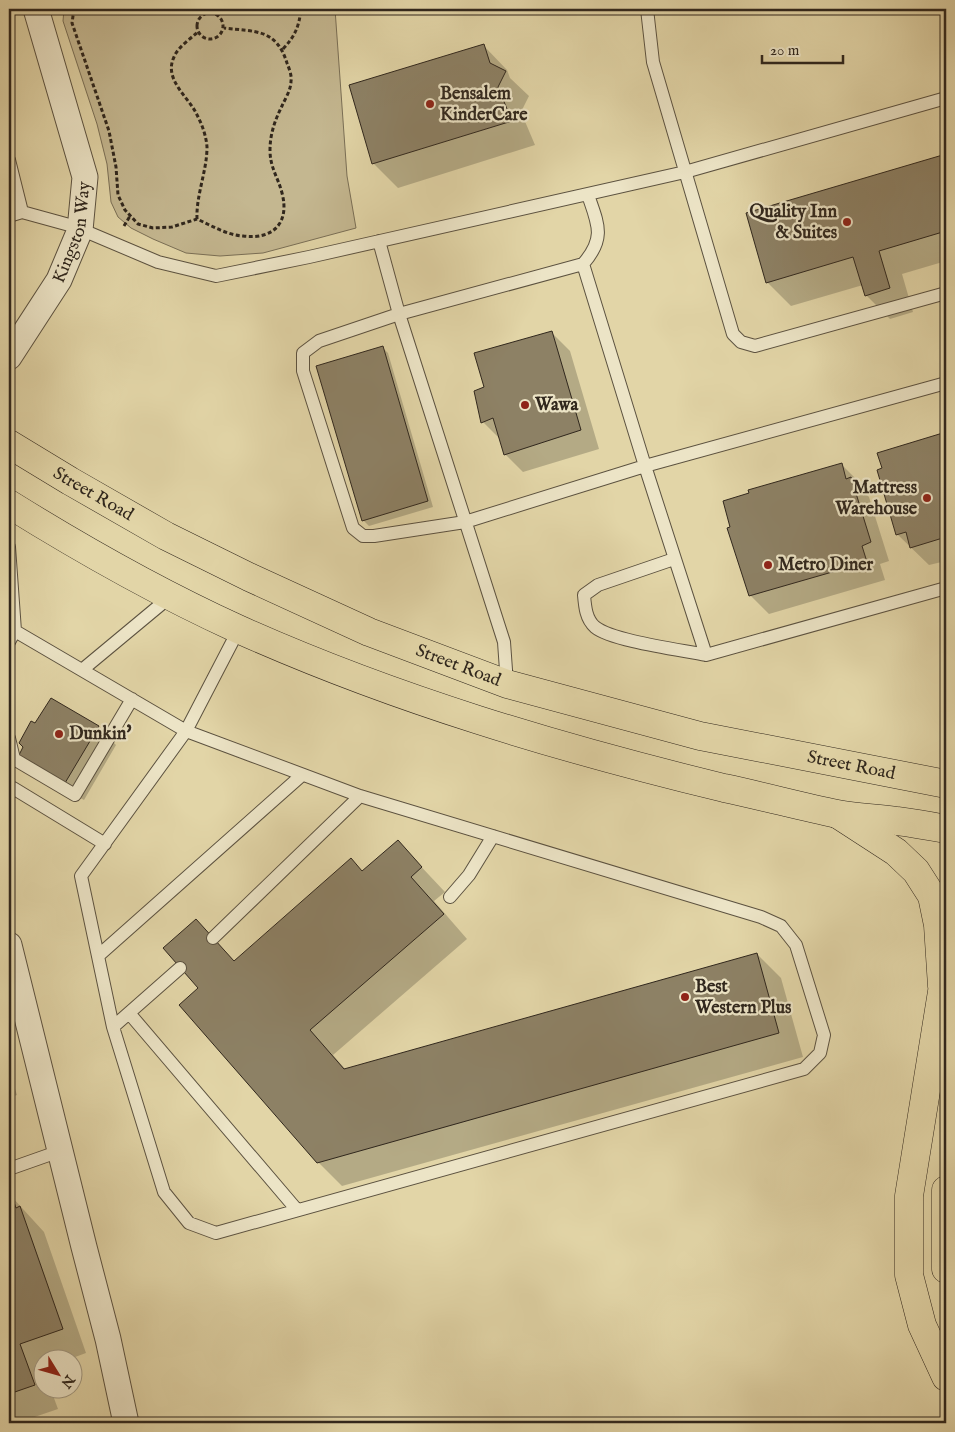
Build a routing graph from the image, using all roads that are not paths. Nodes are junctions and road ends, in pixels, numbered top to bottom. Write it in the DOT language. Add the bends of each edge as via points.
graph roads {
  1 [pos="36,9"];
  2 [pos="647,9"];
  3 [pos="946,98"];
  4 [pos="9,160"];
  5 [pos="685,172"];
  6 [pos="588,194"];
  7 [pos="22,212"];
  8 [pos="9,216"];
  9 [pos="80,230"];
  10 [pos="379,242"];
  11 [pos="583,264"];
  12 [pos="946,293"];
  13 [pos="399,314"];
  14 [pos="9,357"];
  15 [pos="946,383"];
  16 [pos="9,444"];
  17 [pos="645,466"];
  18 [pos="9,504"];
  19 [pos="465,522"];
  20 [pos="9,547"];
  21 [pos="674,559"];
  22 [pos="946,588"];
  23 [pos="171,596"];
  24 [pos="239,629"];
  25 [pos="15,631"];
  26 [pos="9,642"];
  27 [pos="706,655"];
  28 [pos="82,670"];
  29 [pos="506,684"];
  30 [pos="132,699"];
  31 [pos="186,731"];
  32 [pos="9,738"];
  33 [pos="302,775"];
  34 [pos="946,784"];
  35 [pos="9,788"];
  36 [pos="360,796"];
  37 [pos="839,815"];
  38 [pos="946,829"];
  39 [pos="493,836"];
  40 [pos="105,844"];
  41 [pos="450,897"];
  42 [pos="213,938"];
  43 [pos="9,945"];
  44 [pos="98,956"];
  45 [pos="180,968"];
  46 [pos="944,978"];
  47 [pos="129,1013"];
  48 [pos="113,1027"];
  49 [pos="60,1151"];
  50 [pos="9,1169"];
  51 [pos="946,1190"];
  52 [pos="297,1210"];
  53 [pos="946,1269"];
  54 [pos="946,1377"];
  55 [pos="126,1423"];
  1 -- 9 [label="street, Kingston Way" via="85,177"];
  2 -- 5 [label="lane" via="653,62"];
  3 -- 5 [label="lane"];
  4 -- 7 [label="lane"];
  5 -- 6 [label="lane"];
  5 -- 12 [label="lane" via="734,334 742,342 755,346"];
  6 -- 10 [label="lane"];
  6 -- 11 [label="lane" via="598,225 598,242"];
  7 -- 8 [label="lane"];
  7 -- 9 [label="lane"];
  9 -- 10 [label="lane" via="158,262 216,276"];
  9 -- 14 [label="street, Kingston Way" via="59,280"];
  10 -- 13 [label="lane"];
  11 -- 13 [label="lane"];
  11 -- 17 [label="lane"];
  13 -- 19 [label="lane"];
  13 -- 19 [label="lane" via="319,341 303,353 303,371 353,528 363,536 374,536"];
  15 -- 17 [label="lane"];
  16 -- 29 [label="main road, Street Road" via="166,536 369,632"];
  17 -- 19 [label="lane"];
  17 -- 21 [label="lane"];
  18 -- 23 [label="main road" via="69,542"];
  19 -- 29 [label="lane" via="504,642"];
  20 -- 25 [label="lane"];
  21 -- 27 [label="lane"];
  21 -- 27 [label="lane" via="598,585 584,595 585,612 595,627 615,637"];
  22 -- 27 [label="lane"];
  23 -- 24 [label="main road"];
  23 -- 28 [label="lane"];
  24 -- 31 [label="lane"];
  24 -- 37 [label="main road" via="437,707 540,740"];
  25 -- 26 [label="lane"];
  25 -- 28 [label="lane"];
  28 -- 30 [label="lane"];
  29 -- 34 [label="main road, Street Road" via="700,736"];
  30 -- 31 [label="lane"];
  30 -- 32 [label="lane" via="76,795 14,759"];
  31 -- 33 [label="lane"];
  31 -- 40 [label="lane"];
  33 -- 36 [label="lane"];
  33 -- 44 [label="lane"];
  35 -- 40 [label="lane"];
  36 -- 39 [label="lane"];
  36 -- 42 [label="lane"];
  37 -- 38 [label="main road"];
  37 -- 46 [label="main road" via="896,852 916,871 932,896"];
  39 -- 41 [label="lane" via="469,875"];
  39 -- 52 [label="lane" via="761,916 781,926 796,945 824,1035 820,1053 804,1069"];
  40 -- 44 [label="lane" via="81,876"];
  43 -- 49 [label="street"];
  44 -- 48 [label="lane"];
  45 -- 47 [label="lane"];
  46 -- 54 [label="main road" via="909,1196 910,1275 922,1325"];
  47 -- 48 [label="lane"];
  47 -- 52 [label="lane"];
  48 -- 52 [label="lane" via="164,1192 190,1223 216,1233"];
  49 -- 50 [label="lane"];
  49 -- 55 [label="street"];
  51 -- 53 [label="main road"];
}
